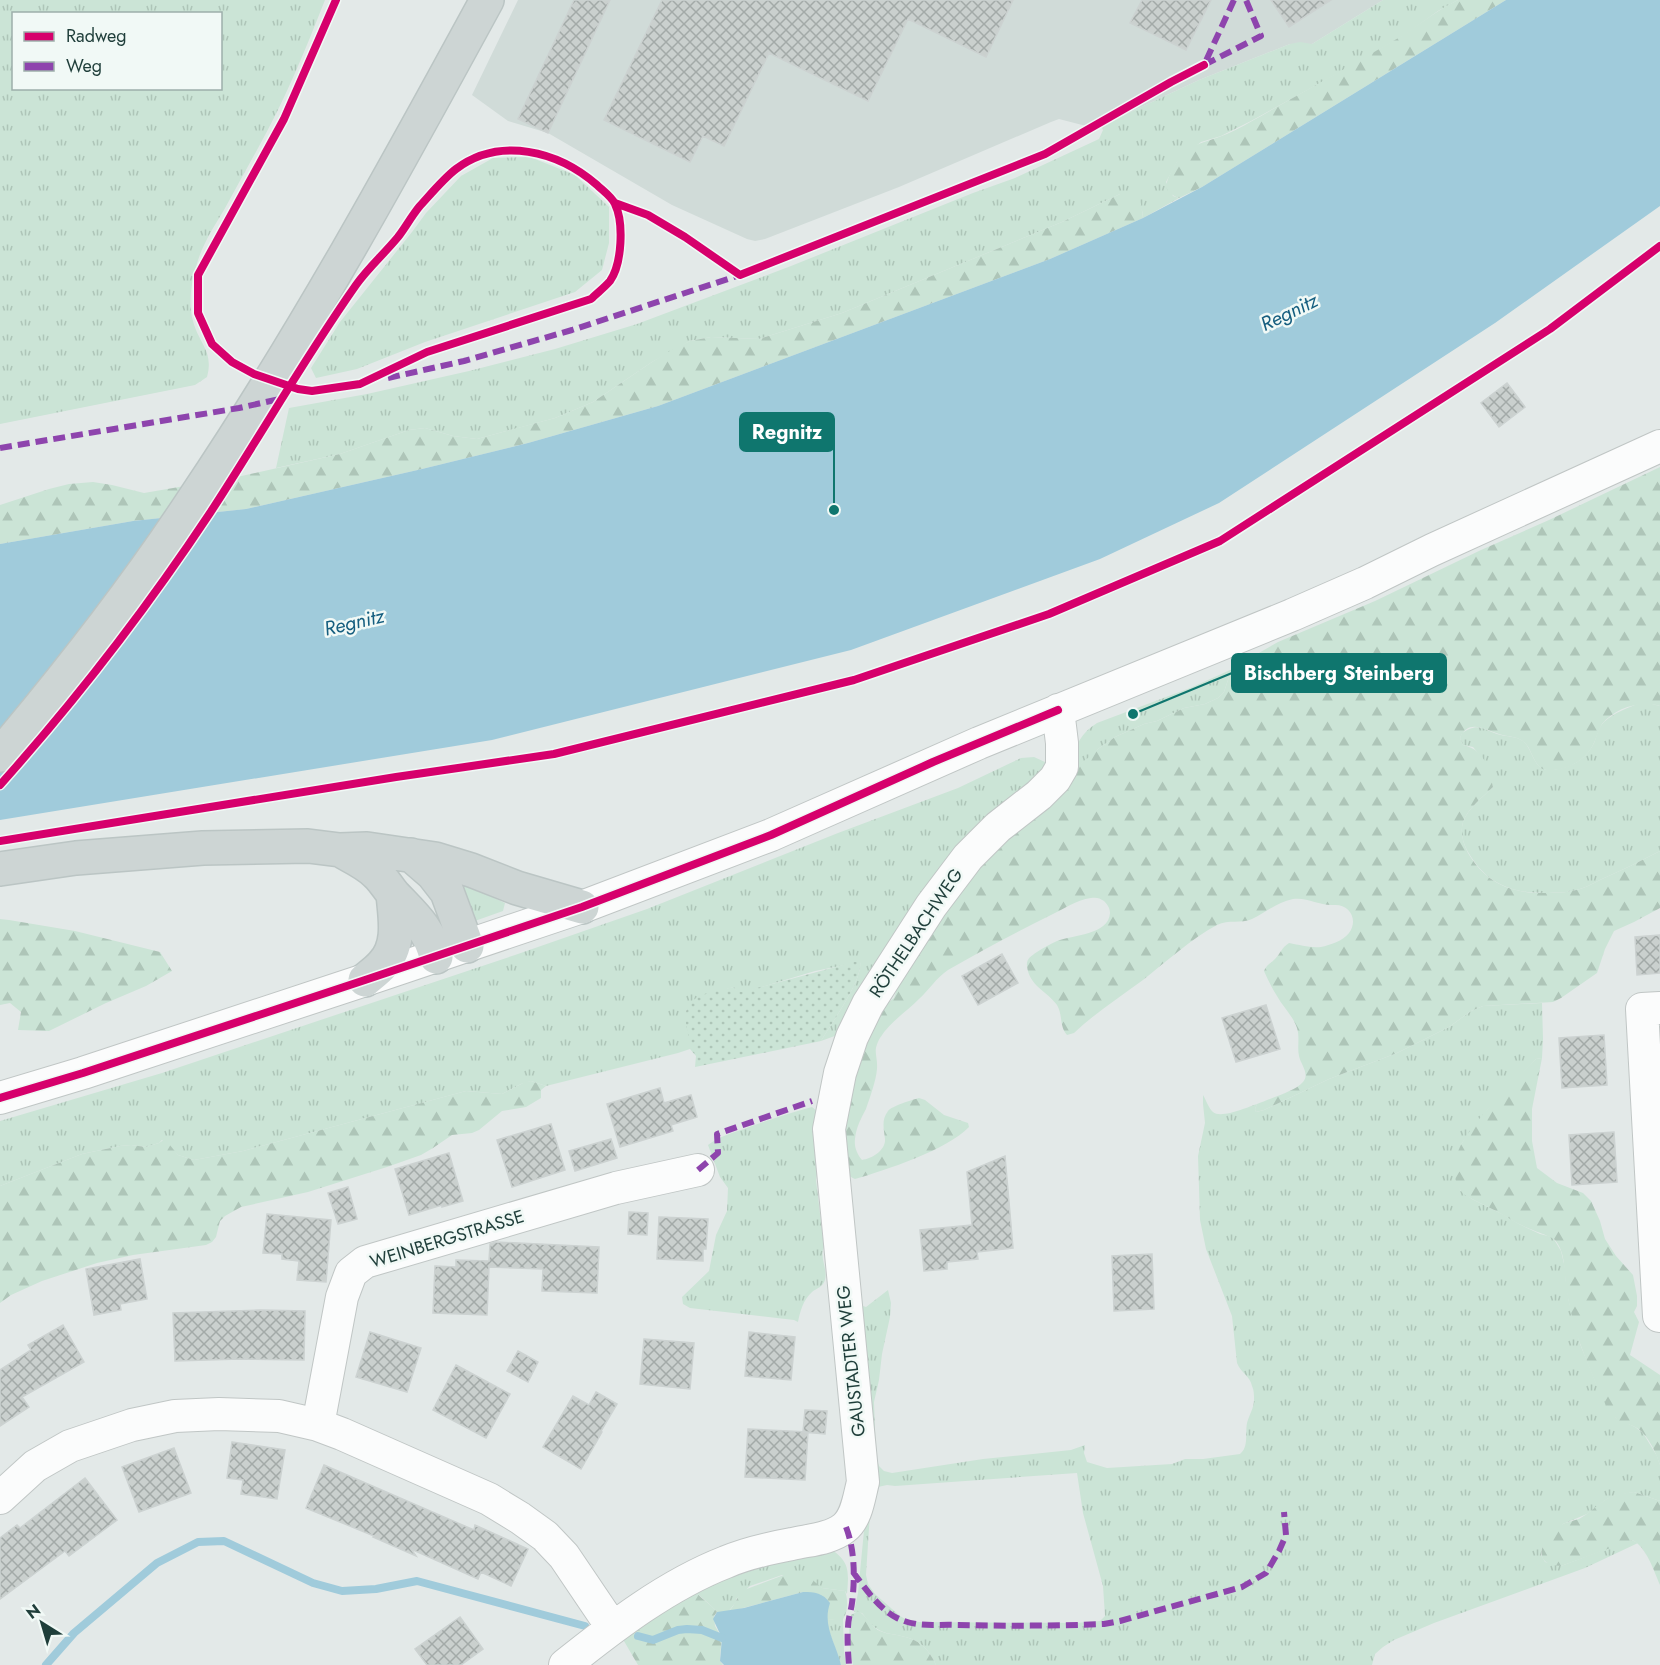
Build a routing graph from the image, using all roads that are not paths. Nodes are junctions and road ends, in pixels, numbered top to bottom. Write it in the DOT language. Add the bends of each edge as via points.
graph roads {
  1 [pos="487,0"];
  2 [pos="1660,446"];
  3 [pos="1058,710"];
  4 [pos="0,755"];
  5 [pos="340,850"];
  6 [pos="410,854"];
  7 [pos="0,869"];
  8 [pos="393,894"];
  9 [pos="582,908"];
  10 [pos="467,946"];
  11 [pos="436,957"];
  12 [pos="365,980"];
  13 [pos="1660,1008"];
  14 [pos="0,1098"];
  15 [pos="698,1170"];
  16 [pos="834,1191"];
  17 [pos="1659,1316"];
  18 [pos="318,1425"];
  19 [pos="0,1498"];
  20 [pos="612,1627"];
  21 [pos="565,1665"];
  1 -- 4 [label="main road" via="363,224 195,499 84,652"];
  2 -- 3 [label="street" via="1365,583"];
  3 -- 9 [label="street" via="771,835"];
  3 -- 16 [label="street, RÖTHELBACHWEG" via="1062,767 1055,779 998,827 956,873 868,1004 852,1037 829,1129"];
  5 -- 6 [label="main road"];
  5 -- 7 [label="main road" via="308,846 204,848 76,858"];
  5 -- 8 [label="main road" via="376,873"];
  6 -- 9 [label="main road" via="471,870"];
  6 -- 10 [label="main road" via="434,874 447,892"];
  8 -- 11 [label="main road" via="419,921"];
  8 -- 12 [label="main road" via="394,945 385,963"];
  9 -- 10 [label="street"];
  10 -- 11 [label="street"];
  11 -- 12 [label="street"];
  12 -- 14 [label="street"];
  13 -- 17 [label="street" via="1642,1009"];
  15 -- 18 [label="street, WEINBERGSTRASSE" via="616,1188 365,1262 351,1273 342,1297"];
  16 -- 20 [label="street, GAUSTADTER WEG" via="863,1482 855,1511 846,1527 830,1536 726,1562 681,1583"];
  18 -- 19 [label="street" via="279,1416 219,1414 176,1416 132,1425 70,1446 35,1466"];
  18 -- 20 [label="street" via="489,1499 520,1518 564,1556"];
  20 -- 21 [label="street"];
}
